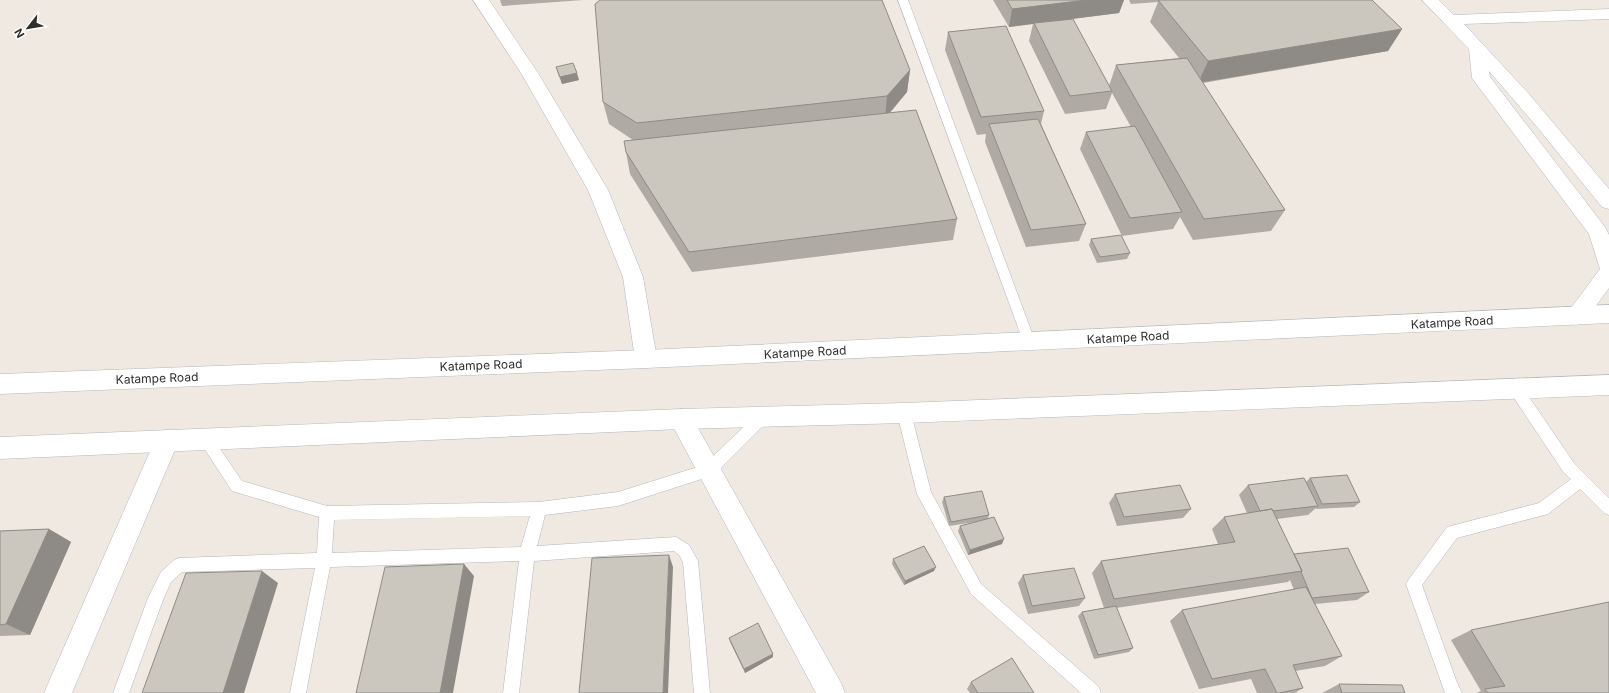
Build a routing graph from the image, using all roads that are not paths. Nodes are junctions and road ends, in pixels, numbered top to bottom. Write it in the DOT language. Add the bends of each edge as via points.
graph roads {
  1 [pos="481,0"];
  2 [pos="903,0"];
  3 [pos="1430,0"];
  4 [pos="1609,14"];
  5 [pos="1451,20"];
  6 [pos="1477,47"];
  7 [pos="1609,202"];
  8 [pos="1609,267"];
  9 [pos="1609,272"];
  10 [pos="1609,314"];
  11 [pos="1576,316"];
  12 [pos="1029,341"];
  13 [pos="646,359"];
  14 [pos="0,384"];
  15 [pos="1609,385"];
  16 [pos="1515,388"];
  17 [pos="904,413"];
  18 [pos="762,417"];
  19 [pos="681,419"];
  20 [pos="205,438"];
  21 [pos="167,440"];
  22 [pos="0,448"];
  23 [pos="709,470"];
  24 [pos="1581,480"];
  25 [pos="1609,508"];
  26 [pos="539,509"];
  27 [pos="327,513"];
  28 [pos="527,554"];
  29 [pos="324,561"];
  30 [pos="58,693"];
  31 [pos="121,693"];
  32 [pos="298,693"];
  33 [pos="511,693"];
  34 [pos="702,693"];
  35 [pos="831,693"];
  36 [pos="1093,693"];
  37 [pos="1454,693"];
  1 -- 13 [label="main road" via="529,72 598,190 633,277"];
  2 -- 12 [label="lane"];
  3 -- 5 [label="main road"];
  4 -- 5 [label="main road"];
  5 -- 6 [label="main road"];
  6 -- 7 [label="main road" via="1539,116"];
  6 -- 8 [label="main road" via="1481,78 1598,232"];
  9 -- 11 [label="main road"];
  10 -- 11 [label="main road, Katampe Road"];
  11 -- 12 [label="main road, Katampe Road"];
  12 -- 13 [label="main road, Katampe Road"];
  13 -- 14 [label="main road, Katampe Road"];
  15 -- 16 [label="main road"];
  16 -- 17 [label="main road"];
  16 -- 24 [label="lane" via="1569,468"];
  17 -- 18 [label="main road"];
  17 -- 36 [label="lane" via="924,494 976,589"];
  18 -- 19 [label="main road"];
  18 -- 23 [label="lane"];
  19 -- 20 [label="main road"];
  19 -- 23 [label="main road"];
  20 -- 21 [label="main road"];
  20 -- 27 [label="lane" via="237,486"];
  21 -- 22 [label="main road"];
  21 -- 30 [label="main road"];
  23 -- 26 [label="lane" via="618,499"];
  23 -- 35 [label="main road"];
  24 -- 25 [label="lane"];
  24 -- 37 [label="lane" via="1543,509 1452,532 1414,584"];
  26 -- 27 [label="lane"];
  26 -- 28 [label="lane"];
  27 -- 29 [label="lane"];
  28 -- 29 [label="lane"];
  28 -- 33 [label="lane"];
  28 -- 34 [label="lane" via="676,544 684,550 690,561"];
  29 -- 31 [label="lane" via="179,565 166,577 156,598"];
  29 -- 32 [label="lane"];
}
